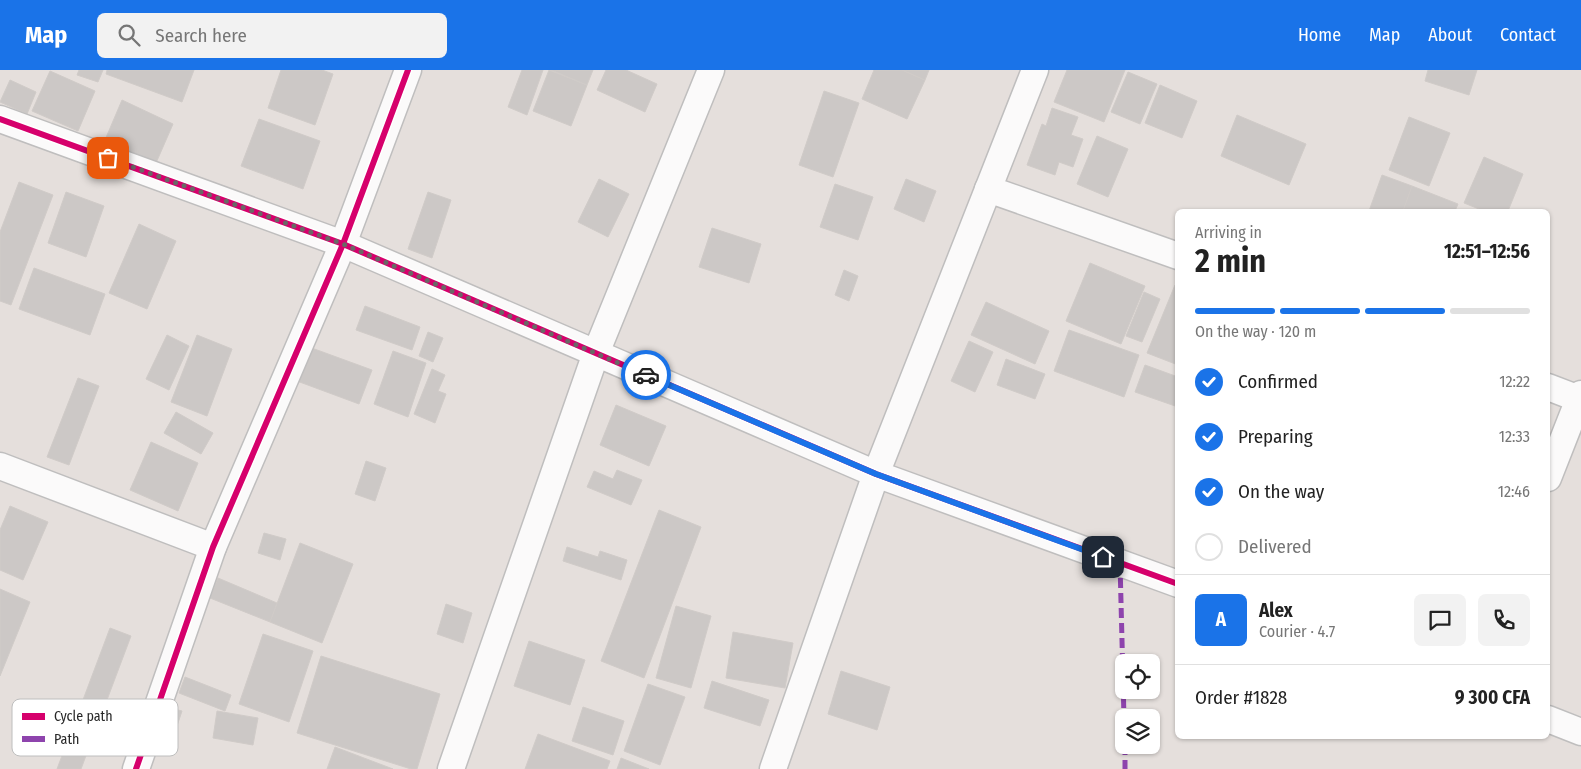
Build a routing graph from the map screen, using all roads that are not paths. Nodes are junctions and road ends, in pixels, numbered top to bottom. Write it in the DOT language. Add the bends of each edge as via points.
graph roads {
  1 [pos="408,70"];
  2 [pos="711,70"];
  3 [pos="1035,70"];
  4 [pos="0,119"];
  5 [pos="988,189"];
  6 [pos="343,244"];
  7 [pos="1175,255"];
  8 [pos="596,353"];
  9 [pos="1550,388"];
  10 [pos="1580,396"];
  11 [pos="0,466"];
  12 [pos="1550,473"];
  13 [pos="876,474"];
  14 [pos="214,547"];
  15 [pos="1175,583"];
  16 [pos="161,699"];
  17 [pos="1550,721"];
  18 [pos="1581,732"];
  19 [pos="141,756"];
  20 [pos="136,769"];
  21 [pos="451,769"];
  22 [pos="773,769"];
  1 -- 6 [label="street"];
  2 -- 8 [label="street"];
  3 -- 5 [label="street"];
  4 -- 6 [label="street"];
  5 -- 7 [label="street"];
  5 -- 13 [label="street"];
  6 -- 8 [label="street"];
  6 -- 14 [label="street"];
  8 -- 13 [label="street"];
  8 -- 21 [label="street"];
  9 -- 10 [label="street"];
  10 -- 12 [label="street"];
  11 -- 14 [label="street"];
  13 -- 15 [label="street"];
  13 -- 22 [label="street"];
  14 -- 16 [label="street"];
  17 -- 18 [label="street"];
  19 -- 20 [label="street"];
}
